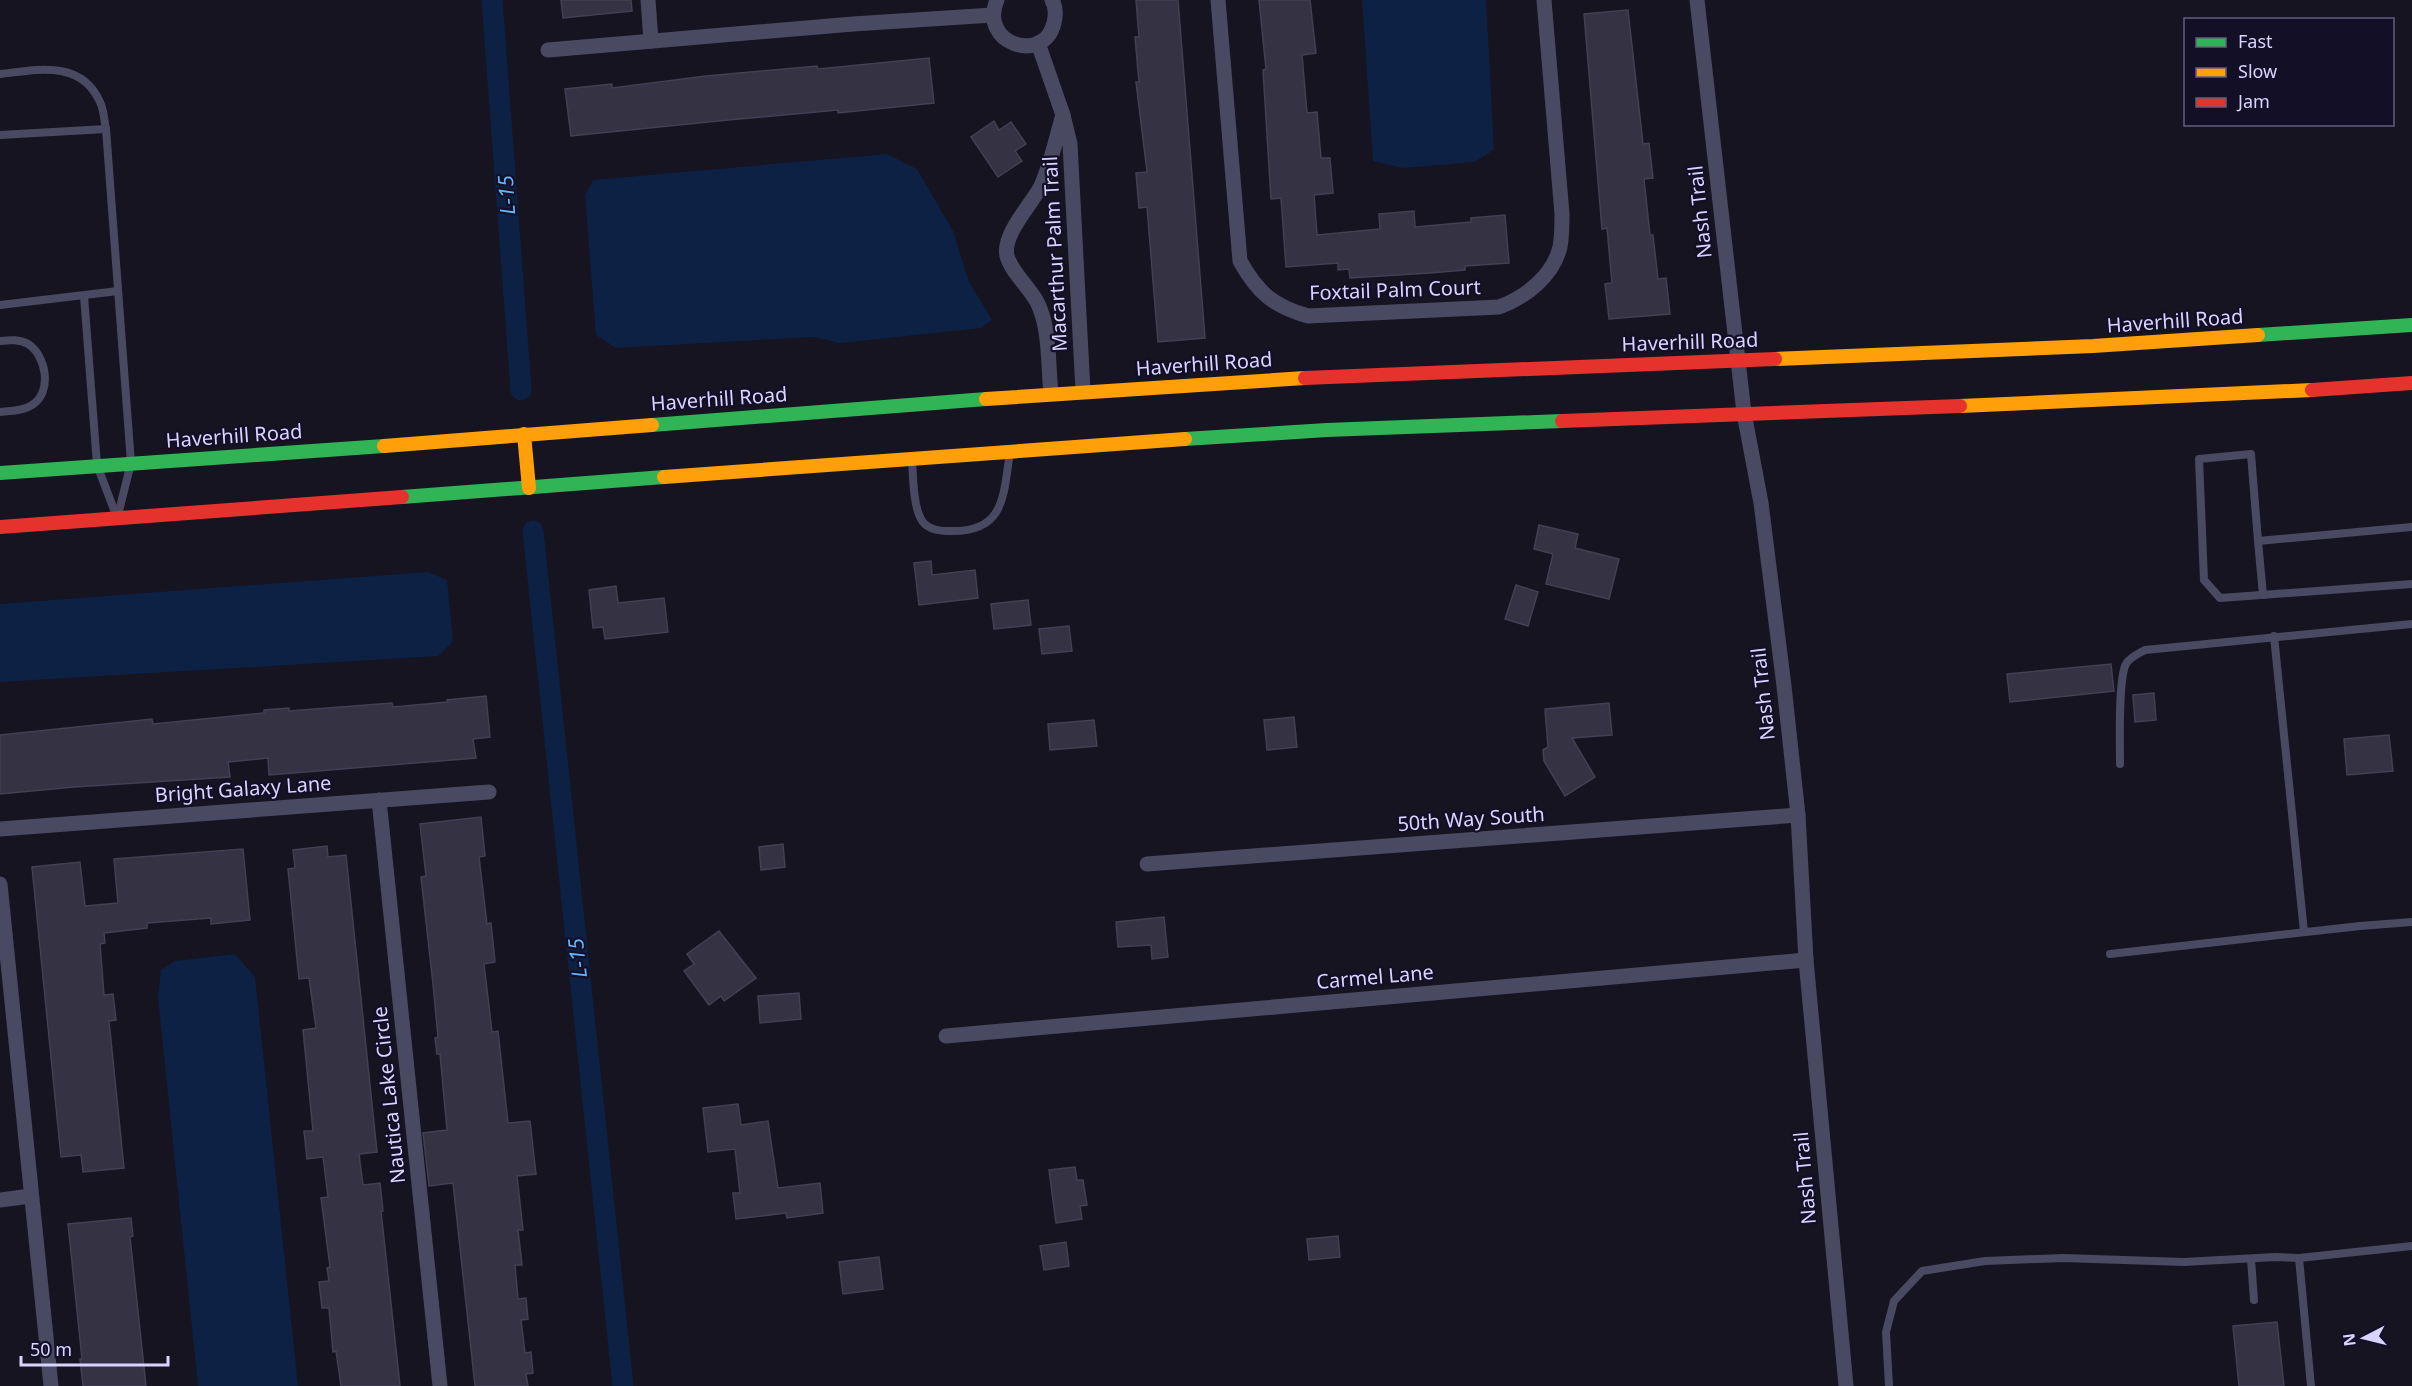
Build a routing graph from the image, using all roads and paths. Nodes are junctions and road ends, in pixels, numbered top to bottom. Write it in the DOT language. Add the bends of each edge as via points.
graph roads {
  1 [pos="648,0"];
  2 [pos="1052,0"];
  3 [pos="1218,0"];
  4 [pos="1544,0"];
  5 [pos="1697,0"];
  6 [pos="995,7"];
  7 [pos="651,41"];
  8 [pos="1038,43"];
  9 [pos="548,50"];
  10 [pos="0,74"];
  11 [pos="1063,115"];
  12 [pos="106,129"];
  13 [pos="0,135"];
  14 [pos="118,291"];
  15 [pos="84,296"];
  16 [pos="0,305"];
  17 [pos="2412,325"];
  18 [pos="0,341"];
  19 [pos="1737,359"];
  20 [pos="2412,383"];
  21 [pos="1083,391"];
  22 [pos="1051,393"];
  23 [pos="0,412"];
  24 [pos="1744,413"];
  25 [pos="524,434"];
  26 [pos="1011,451"];
  27 [pos="912,459"];
  28 [pos="131,463"];
  29 [pos="97,465"];
  30 [pos="0,472"];
  31 [pos="529,488"];
  32 [pos="117,518"];
  33 [pos="0,527"];
  34 [pos="2412,527"];
  35 [pos="2258,541"];
  36 [pos="2412,584"];
  37 [pos="2263,595"];
  38 [pos="2412,624"];
  39 [pos="2274,636"];
  40 [pos="2120,764"];
  41 [pos="489,792"];
  42 [pos="379,800"];
  43 [pos="1798,815"];
  44 [pos="0,829"];
  45 [pos="1147,864"];
  46 [pos="0,884"];
  47 [pos="2412,922"];
  48 [pos="2304,932"];
  49 [pos="2110,954"];
  50 [pos="1806,960"];
  51 [pos="946,1036"];
  52 [pos="31,1196"];
  53 [pos="0,1200"];
  54 [pos="2412,1246"];
  55 [pos="2299,1258"];
  56 [pos="2251,1259"];
  57 [pos="2254,1300"];
  58 [pos="51,1386"];
  59 [pos="440,1386"];
  60 [pos="1846,1386"];
  61 [pos="1889,1386"];
  62 [pos="2311,1386"];
  1 -- 7 [label="street"];
  2 -- 8 [label="street" via="1056,16 1053,27"];
  3 -- 4 [label="street, Foxtail Palm Court" via="1240,261 1266,297 1308,316 1499,307 1534,288 1549,270 1560,248 1562,214"];
  5 -- 19 [label="street, Nash Trail"];
  6 -- 7 [label="street"];
  6 -- 8 [label="street" via="1000,34 1008,41 1028,46"];
  7 -- 9 [label="street"];
  8 -- 11 [label="street, Macarthur Palm Trail"];
  10 -- 12 [label="lane" via="52,69 68,72 93,89"];
  11 -- 21 [label="street, Macarthur Palm Trail" via="1070,144"];
  11 -- 22 [label="street, Macarthur Palm Trail" via="1041,185 1009,240 1007,255 1041,310"];
  12 -- 13 [label="lane"];
  12 -- 14 [label="lane"];
  14 -- 15 [label="lane"];
  14 -- 28 [label="lane"];
  15 -- 16 [label="lane"];
  15 -- 29 [label="lane"];
  17 -- 19 [label="street, Haverhill Road" via="2093,346"];
  18 -- 23 [label="lane" via="19,340 40,354 44,387 30,407"];
  19 -- 21 [label="street, Haverhill Road" via="1428,371"];
  19 -- 24 [label="street, Nash Trail"];
  20 -- 24 [label="street"];
  21 -- 22 [label="street, Haverhill Road"];
  22 -- 25 [label="street, Haverhill Road"];
  24 -- 26 [label="street" via="1327,430"];
  24 -- 43 [label="street, Nash Trail" via="1761,503"];
  25 -- 28 [label="street, Haverhill Road"];
  25 -- 31 [label="street"];
  26 -- 27 [label="street"];
  26 -- 27 [label="lane" via="999,511 985,525 960,532 938,531 924,524 919,516"];
  27 -- 31 [label="street"];
  28 -- 29 [label="street, Haverhill Road"];
  28 -- 32 [label="lane"];
  29 -- 30 [label="street, Haverhill Road"];
  29 -- 32 [label="lane"];
  31 -- 32 [label="street"];
  32 -- 33 [label="street"];
  34 -- 35 [label="lane"];
  35 -- 37 [label="lane"];
  35 -- 37 [label="lane" via="2251,454 2199,459 2204,580 2220,598"];
  36 -- 37 [label="lane"];
  38 -- 39 [label="lane"];
  39 -- 40 [label="lane" via="2145,650 2134,655 2125,665"];
  39 -- 48 [label="lane"];
  41 -- 42 [label="street, Bright Galaxy Lane"];
  42 -- 44 [label="street, Bright Galaxy Lane"];
  42 -- 59 [label="street, Nautica Lake Circle"];
  43 -- 45 [label="street, 50th Way South"];
  43 -- 50 [label="street, Nash Trail"];
  46 -- 52 [label="street"];
  47 -- 48 [label="lane"];
  48 -- 49 [label="lane"];
  50 -- 51 [label="street, Carmel Lane"];
  50 -- 60 [label="street, Nash Trail"];
  52 -- 53 [label="street"];
  52 -- 58 [label="street"];
  54 -- 55 [label="lane"];
  55 -- 56 [label="lane"];
  55 -- 62 [label="lane"];
  56 -- 57 [label="lane"];
  56 -- 61 [label="lane" via="2162,1262 2063,1258 1985,1261 1922,1271 1894,1301 1886,1332"];
}
